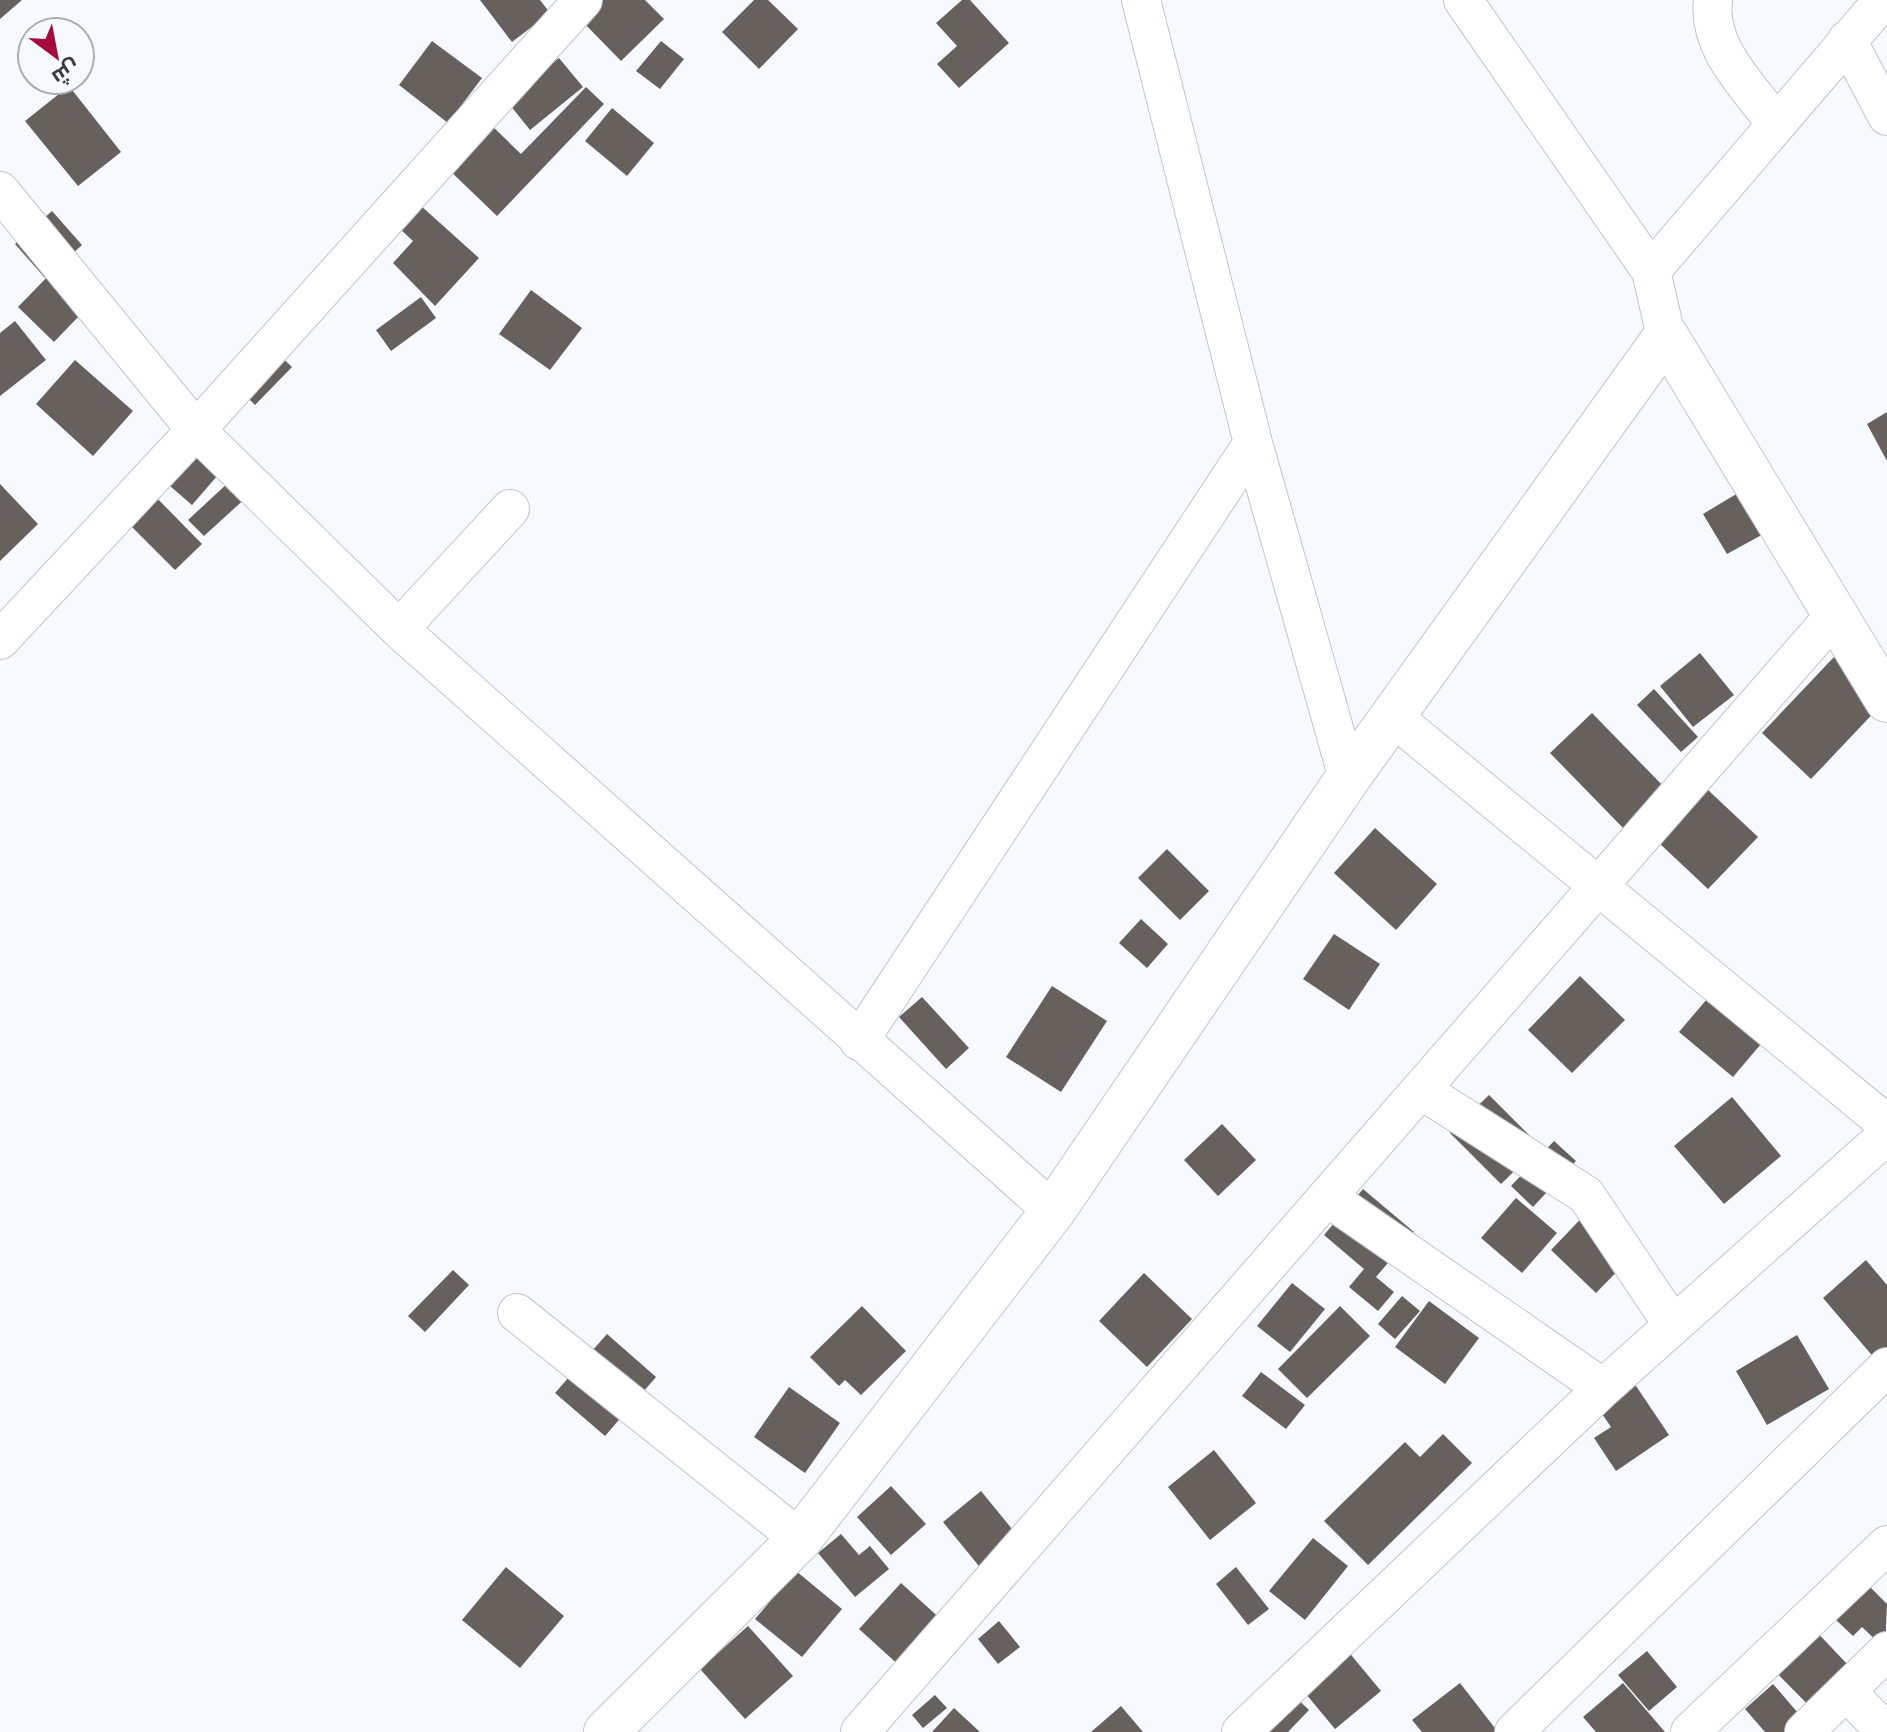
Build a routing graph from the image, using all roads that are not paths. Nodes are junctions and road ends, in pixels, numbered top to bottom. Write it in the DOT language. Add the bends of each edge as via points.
graph roads {
  1 [pos="583,0"];
  2 [pos="1141,0"];
  3 [pos="1465,0"];
  4 [pos="1713,0"];
  5 [pos="1883,0"];
  6 [pos="1847,40"];
  7 [pos="1887,116"];
  8 [pos="1776,124"];
  9 [pos="0,191"];
  10 [pos="1651,271"];
  11 [pos="1666,336"];
  12 [pos="196,430"];
  13 [pos="1253,443"];
  14 [pos="510,509"];
  15 [pos="1834,616"];
  16 [pos="399,629"];
  17 [pos="0,640"];
  18 [pos="1887,700"];
  19 [pos="1393,717"];
  20 [pos="1348,778"];
  21 [pos="1598,887"];
  22 [pos="859,1041"];
  23 [pos="1421,1090"];
  24 [pos="1887,1124"];
  25 [pos="1887,1135"];
  26 [pos="1327,1197"];
  27 [pos="1053,1211"];
  28 [pos="517,1313"];
  29 [pos="1673,1325"];
  30 [pos="1887,1367"];
  31 [pos="1603,1388"];
  32 [pos="800,1539"];
  33 [pos="1887,1545"];
  34 [pos="1887,1651"];
  35 [pos="1846,1691"];
  36 [pos="606,1732"];
  37 [pos="860,1732"];
  38 [pos="1241,1732"];
  39 [pos="1514,1732"];
  40 [pos="1690,1732"];
  41 [pos="1804,1732"];
  42 [pos="1886,1732"];
  1 -- 12 [label="street"];
  2 -- 13 [label="street"];
  3 -- 10 [label="street"];
  4 -- 8 [label="street" via="1710,20 1719,46"];
  5 -- 6 [label="street"];
  6 -- 7 [label="street"];
  6 -- 8 [label="street"];
  8 -- 10 [label="street"];
  9 -- 12 [label="street"];
  10 -- 11 [label="street"];
  11 -- 15 [label="street"];
  11 -- 19 [label="street"];
  12 -- 16 [label="street"];
  12 -- 17 [label="street"];
  13 -- 20 [label="street"];
  13 -- 22 [label="street"];
  14 -- 16 [label="street"];
  15 -- 18 [label="street"];
  15 -- 21 [label="street"];
  16 -- 22 [label="street"];
  19 -- 20 [label="street"];
  19 -- 21 [label="street"];
  20 -- 27 [label="street"];
  21 -- 23 [label="street"];
  21 -- 24 [label="street"];
  22 -- 27 [label="street"];
  23 -- 26 [label="street"];
  23 -- 29 [label="street" via="1586,1195"];
  25 -- 29 [label="street"];
  26 -- 31 [label="street"];
  26 -- 37 [label="street"];
  27 -- 32 [label="street"];
  28 -- 32 [label="street"];
  29 -- 31 [label="street"];
  30 -- 39 [label="street"];
  31 -- 38 [label="street"];
  32 -- 36 [label="street"];
  33 -- 40 [label="street"];
  34 -- 35 [label="street"];
  35 -- 41 [label="street"];
  35 -- 42 [label="street"];
}
